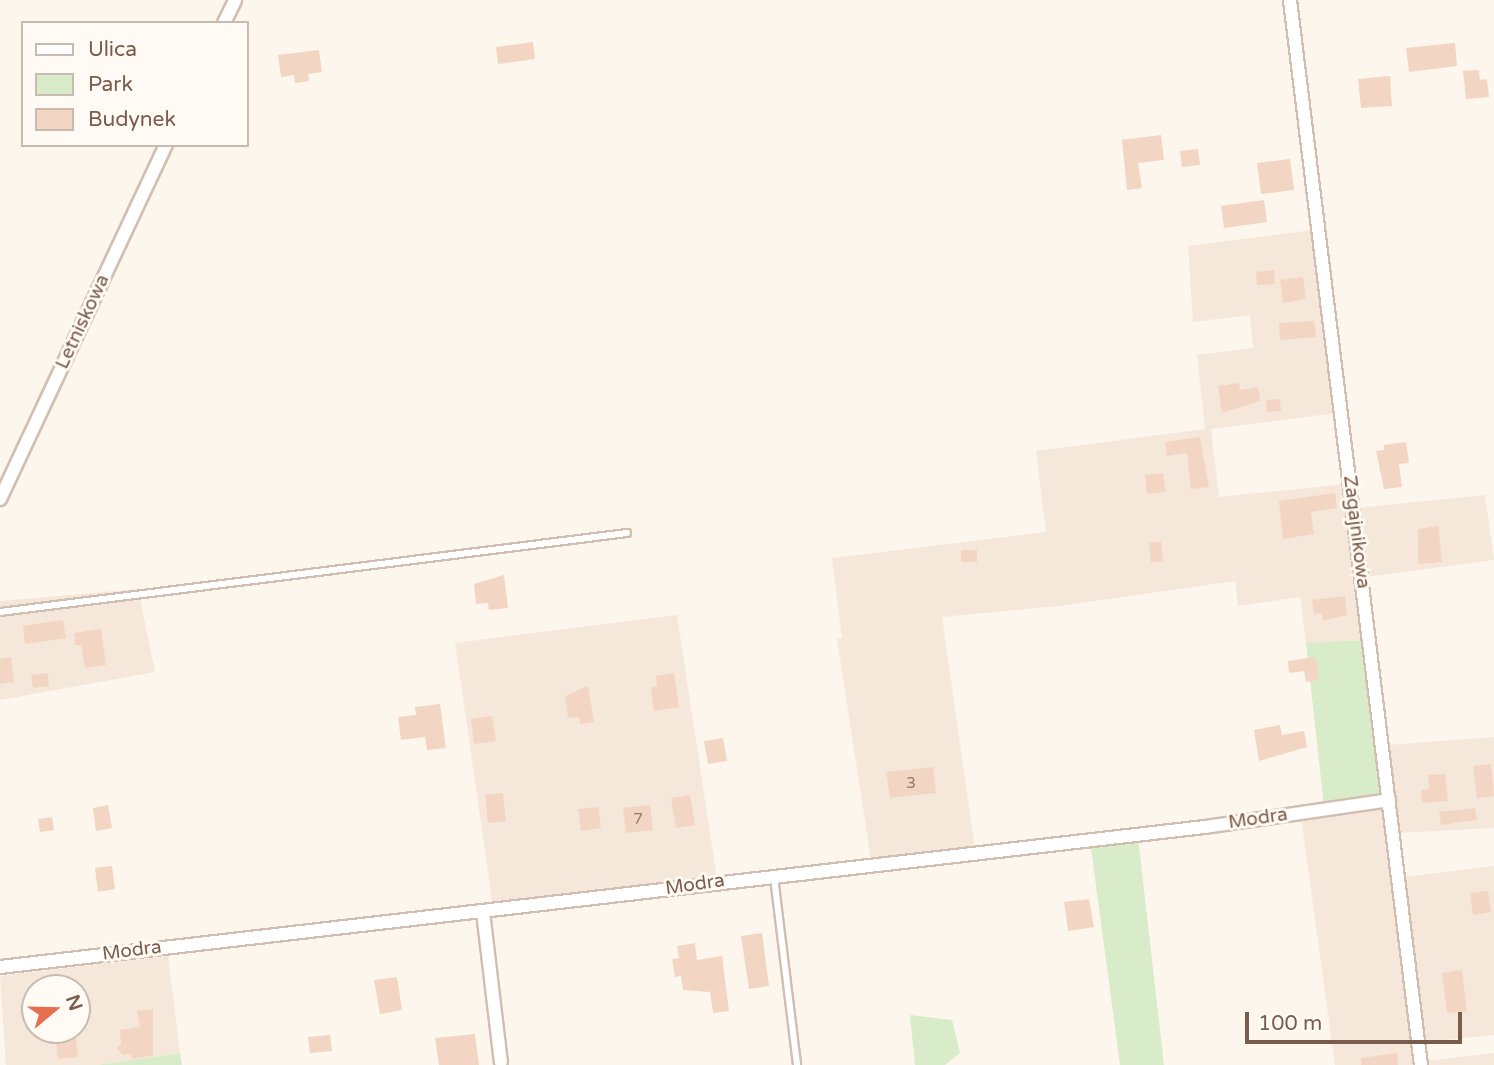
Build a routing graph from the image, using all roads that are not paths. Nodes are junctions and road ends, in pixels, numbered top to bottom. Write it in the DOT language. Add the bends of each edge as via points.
graph roads {
  1 [pos="235,0"];
  2 [pos="1290,0"];
  3 [pos="225,21"];
  4 [pos="165,147"];
  5 [pos="0,499"];
  6 [pos="626,533"];
  7 [pos="0,612"];
  8 [pos="1389,800"];
  9 [pos="774,875"];
  10 [pos="484,912"];
  11 [pos="0,967"];
  12 [pos="501,1063"];
  13 [pos="797,1065"];
  14 [pos="1421,1065"];
  1 -- 3 [label="street"];
  2 -- 8 [label="street, Zagajnikowa"];
  4 -- 5 [label="street, Letniskowa"];
  6 -- 7 [label="lane"];
  8 -- 9 [label="street, Modra" via="1205,827"];
  8 -- 14 [label="street, Zagajnikowa"];
  9 -- 10 [label="street, Modra"];
  9 -- 13 [label="lane"];
  10 -- 11 [label="street, Modra"];
  10 -- 12 [label="street"];
}
